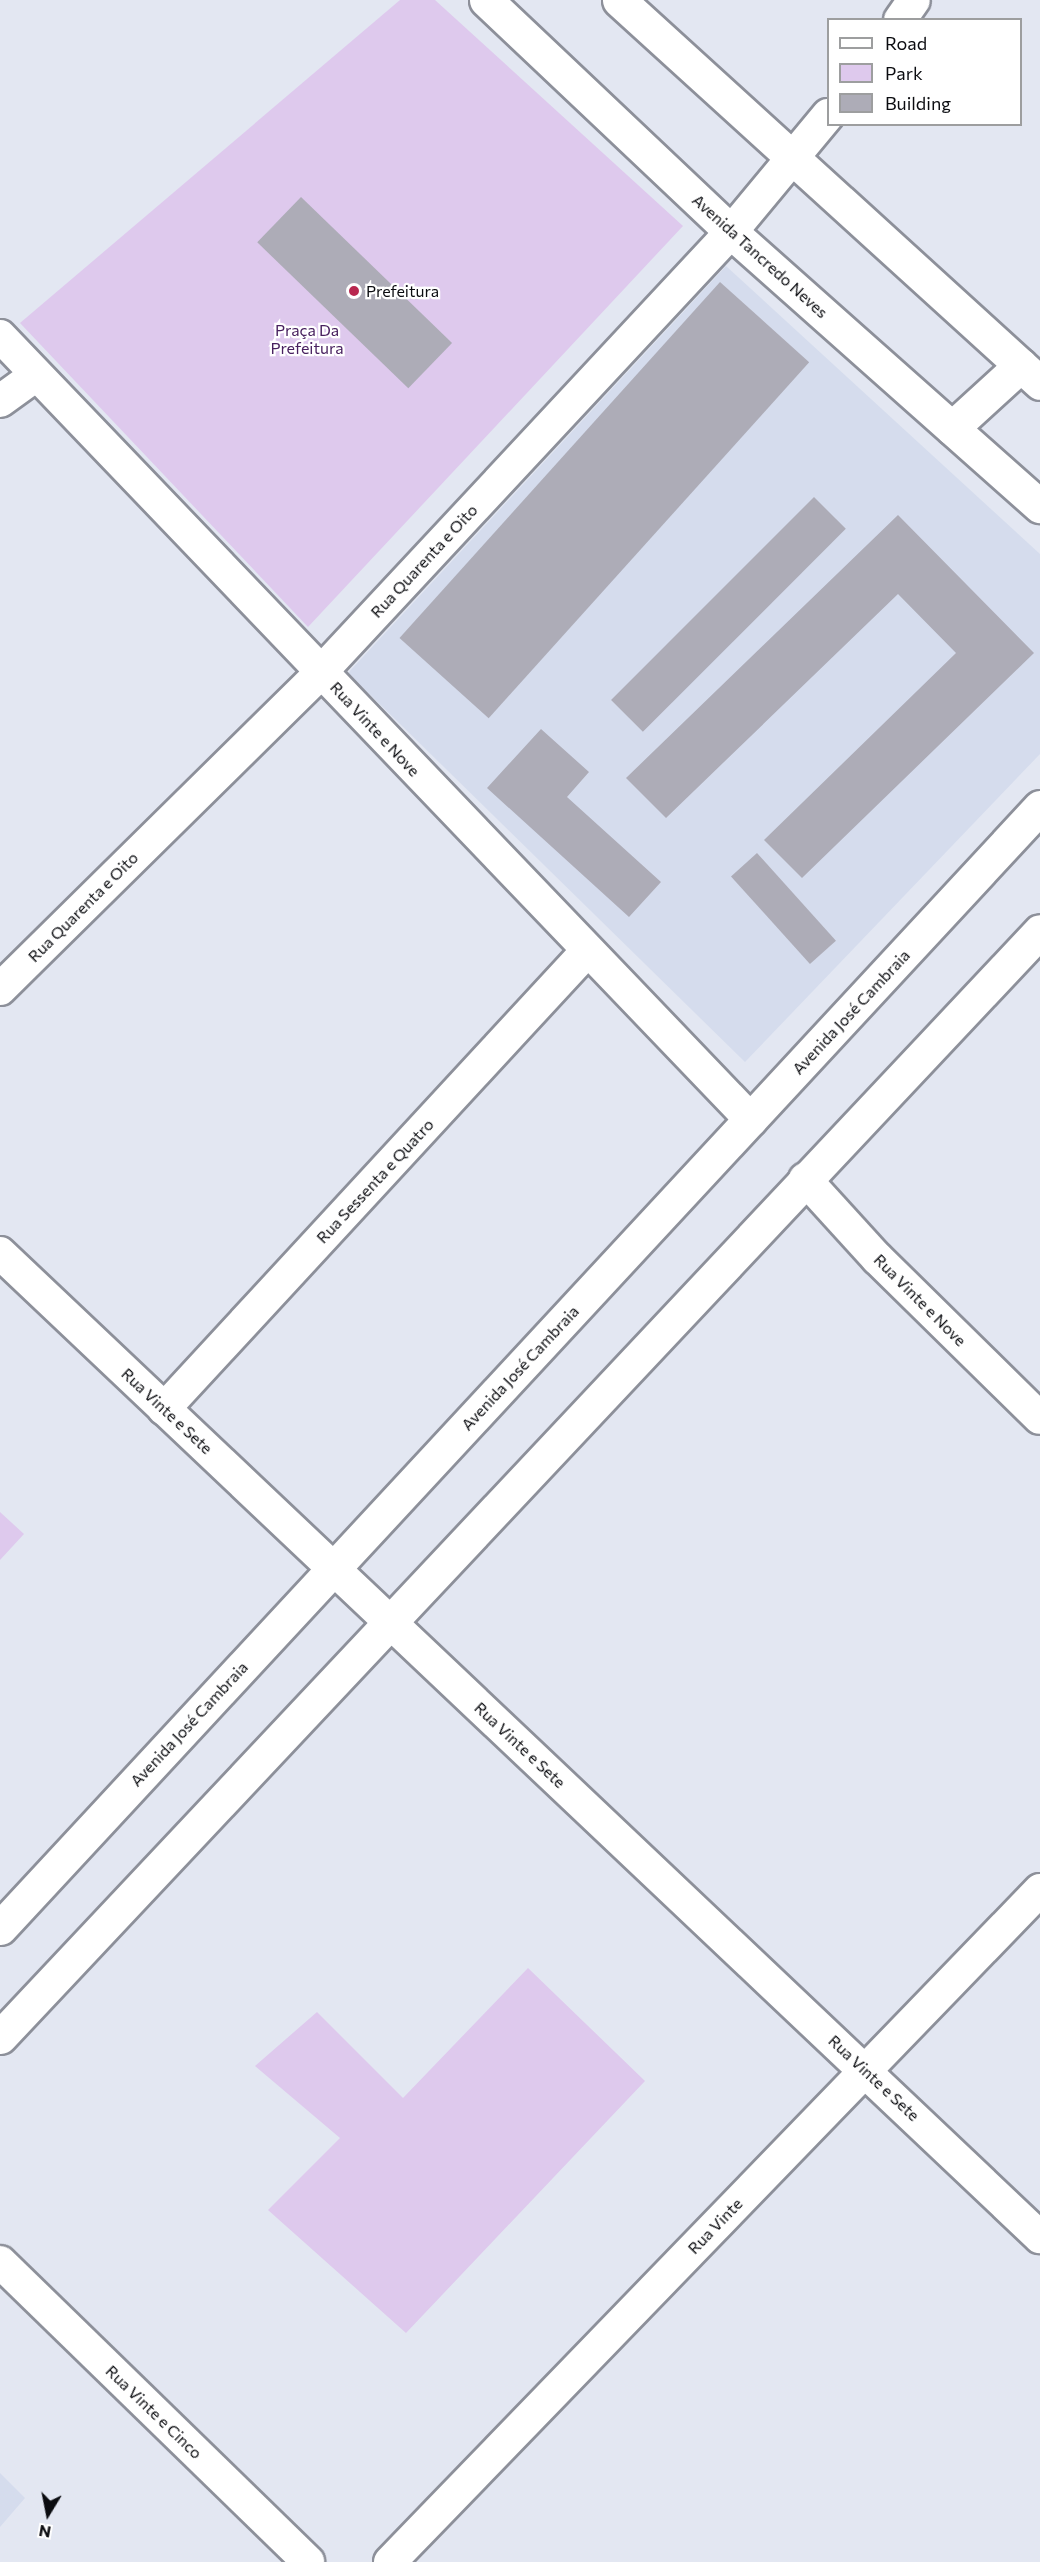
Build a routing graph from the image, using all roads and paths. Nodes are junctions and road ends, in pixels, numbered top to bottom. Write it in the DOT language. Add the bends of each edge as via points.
graph roads {
  1 [pos="486,0"];
  2 [pos="619,0"];
  3 [pos="914,0"];
  4 [pos="901,18"];
  5 [pos="827,116"];
  6 [pos="794,160"];
  7 [pos="731,232"];
  8 [pos="0,336"];
  9 [pos="1030,374"];
  10 [pos="36,375"];
  11 [pos="0,401"];
  12 [pos="952,428"];
  13 [pos="1040,506"];
  14 [pos="321,672"];
  15 [pos="1040,807"];
  16 [pos="1040,931"];
  17 [pos="586,952"];
  18 [pos="0,989"];
  19 [pos="751,1120"];
  20 [pos="805,1179"];
  21 [pos="0,1253"];
  22 [pos="164,1409"];
  23 [pos="1040,1418"];
  24 [pos="334,1568"];
  25 [pos="388,1621"];
  26 [pos="1040,1890"];
  27 [pos="0,1928"];
  28 [pos="0,2037"];
  29 [pos="865,2070"];
  30 [pos="1040,2237"];
  31 [pos="0,2262"];
  32 [pos="308,2562"];
  33 [pos="390,2562"];
  1 -- 7 [label="main road, Avenida Tancredo Neves"];
  2 -- 6 [label="main road"];
  3 -- 4 [label="street"];
  5 -- 6 [label="street, Rua Quarenta e Oito"];
  6 -- 7 [label="street, Rua Quarenta e Oito"];
  6 -- 9 [label="main road"];
  7 -- 12 [label="main road, Avenida Tancredo Neves"];
  7 -- 14 [label="street, Rua Quarenta e Oito"];
  8 -- 10 [label="street, Rua Vinte e Nove"];
  9 -- 12 [label="main road"];
  10 -- 11 [label="street"];
  10 -- 14 [label="street, Rua Vinte e Nove"];
  12 -- 13 [label="main road, Avenida Tancredo Neves"];
  14 -- 17 [label="street, Rua Vinte e Nove"];
  14 -- 18 [label="street, Rua Quarenta e Oito"];
  15 -- 19 [label="main road, Avenida José Cambraia"];
  16 -- 20 [label="main road"];
  17 -- 19 [label="street, Rua Vinte e Nove"];
  17 -- 22 [label="street, Rua Sessenta e Quatro"];
  19 -- 24 [label="main road, Avenida José Cambraia"];
  20 -- 23 [label="street, Rua Vinte e Nove" via="877,1258"];
  20 -- 25 [label="main road"];
  21 -- 22 [label="street, Rua Vinte e Sete"];
  22 -- 24 [label="street, Rua Vinte e Sete"];
  24 -- 25 [label="street, Rua Vinte e Sete"];
  24 -- 27 [label="main road, Avenida José Cambraia"];
  25 -- 28 [label="main road"];
  25 -- 29 [label="street, Rua Vinte e Sete"];
  26 -- 29 [label="street, Rua Vinte"];
  29 -- 30 [label="street, Rua Vinte e Sete"];
  29 -- 33 [label="street, Rua Vinte"];
  31 -- 32 [label="street, Rua Vinte e Cinco"];
}
